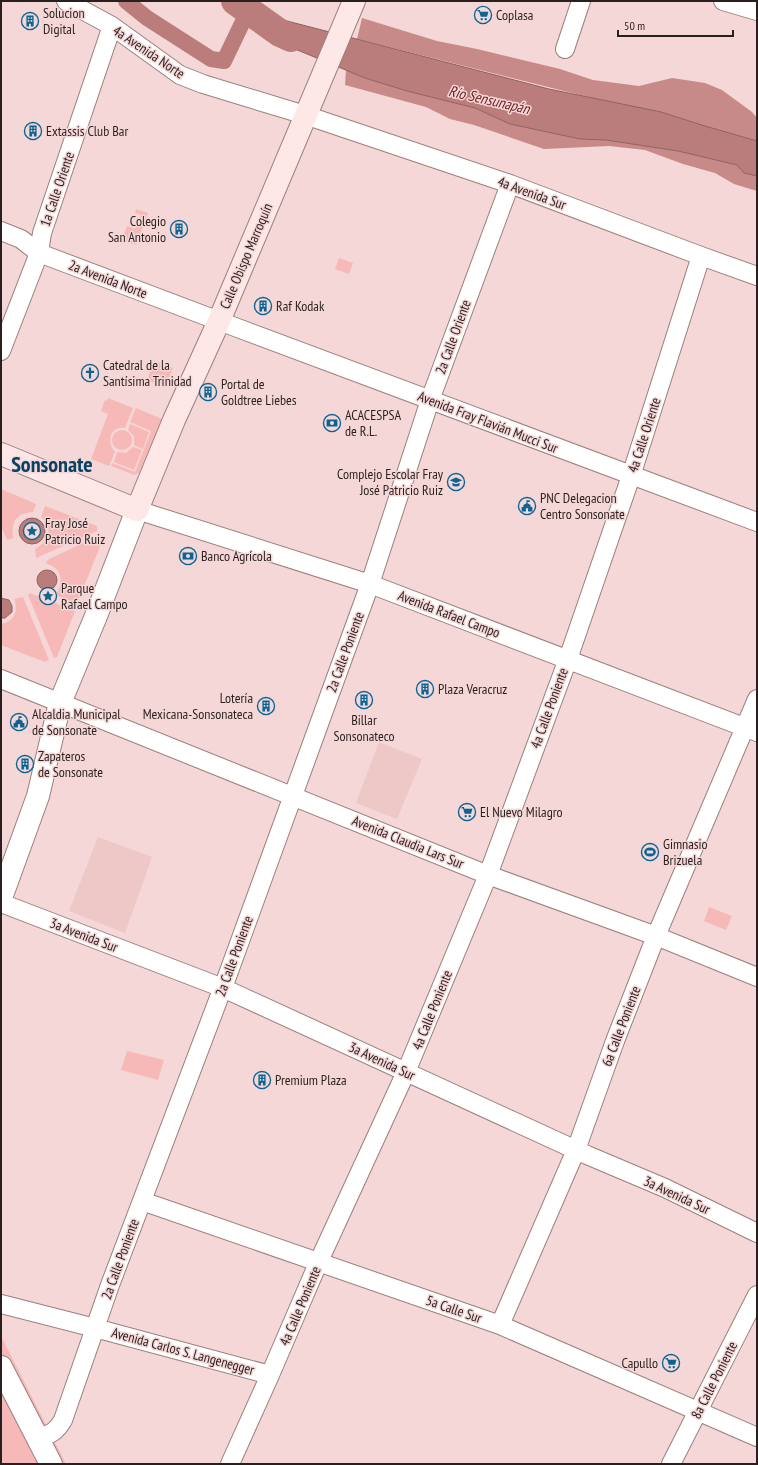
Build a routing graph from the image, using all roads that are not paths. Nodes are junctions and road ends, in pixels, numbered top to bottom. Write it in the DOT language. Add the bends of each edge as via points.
graph roads {
  1 [pos="66,1"];
  2 [pos="581,1"];
  3 [pos="723,1"];
  4 [pos="352,6"];
  5 [pos="757,10"];
  6 [pos="112,26"];
  7 [pos="565,49"];
  8 [pos="305,115"];
  9 [pos="510,184"];
  10 [pos="1,231"];
  11 [pos="38,252"];
  12 [pos="701,256"];
  13 [pos="757,276"];
  14 [pos="218,321"];
  15 [pos="1,350"];
  16 [pos="430,400"];
  17 [pos="1,454"];
  18 [pos="631,476"];
  19 [pos="137,510"];
  20 [pos="757,522"];
  21 [pos="370,584"];
  22 [pos="568,659"];
  23 [pos="1,679"];
  24 [pos="757,699"];
  25 [pos="60,703"];
  26 [pos="751,730"];
  27 [pos="293,795"];
  28 [pos="488,874"];
  29 [pos="1,898"];
  30 [pos="1,903"];
  31 [pos="656,936"];
  32 [pos="757,977"];
  33 [pos="223,988"];
  34 [pos="406,1072"];
  35 [pos="576,1150"];
  36 [pos="142,1201"];
  37 [pos="757,1233"];
  38 [pos="319,1261"];
  39 [pos="757,1296"];
  40 [pos="1,1304"];
  41 [pos="500,1325"];
  42 [pos="96,1328"];
  43 [pos="1,1367"];
  44 [pos="270,1375"];
  45 [pos="697,1411"];
  46 [pos="757,1437"];
  47 [pos="38,1438"];
  48 [pos="52,1464"];
  49 [pos="230,1464"];
  50 [pos="671,1464"];
  1 -- 6 [label="street, 4a Avenida Norte"];
  2 -- 7 [label="street"];
  3 -- 5 [label="street"];
  4 -- 8 [label="main road, Calle Obispo Marroquín"];
  6 -- 8 [label="street, 4a Avenida Norte" via="180,75 222,91"];
  6 -- 11 [label="street, 1a Calle Oriente" via="42,233"];
  8 -- 9 [label="street, 4a Avenida Sur"];
  8 -- 14 [label="main road, Calle Obispo Marroquín"];
  9 -- 12 [label="street, 4a Avenida Sur"];
  9 -- 16 [label="street, 2a Calle Oriente"];
  10 -- 11 [label="street, 2a Avenida Norte" via="21,240"];
  11 -- 14 [label="street, 2a Avenida Norte"];
  11 -- 15 [label="street, 1a Calle Oriente"];
  12 -- 13 [label="street, 4a Avenida Sur"];
  12 -- 18 [label="street, 4a Calle Oriente"];
  14 -- 16 [label="street, Avenida Fray Flavián Mucci Sur"];
  14 -- 19 [label="main road, Calle Obispo Marroquín"];
  16 -- 18 [label="street, Avenida Fray Flavián Mucci Sur"];
  16 -- 21 [label="street, 2a Calle Oriente"];
  17 -- 19 [label="main road"];
  18 -- 20 [label="street, Avenida Fray Flavián Mucci Sur"];
  18 -- 22 [label="street, 4a Calle Oriente"];
  19 -- 21 [label="street, Avenida Rafael Campo"];
  19 -- 25 [label="street"];
  21 -- 22 [label="street, Avenida Rafael Campo"];
  21 -- 27 [label="street, 2a Calle Poniente"];
  22 -- 26 [label="street, Avenida Rafael Campo"];
  22 -- 28 [label="street, 4a Calle Poniente"];
  23 -- 25 [label="street, Avenida Claudia Lars Sur"];
  24 -- 26 [label="street, 6a Calle Poniente"];
  25 -- 27 [label="street, Avenida Claudia Lars Sur"];
  25 -- 29 [label="street" via="38,796"];
  26 -- 31 [label="street, 6a Calle Poniente"];
  27 -- 28 [label="street, Avenida Claudia Lars Sur"];
  27 -- 33 [label="street, 2a Calle Poniente"];
  28 -- 31 [label="street, Avenida Claudia Lars Sur"];
  28 -- 34 [label="street, 4a Calle Poniente"];
  30 -- 33 [label="street, 3a Avenida Sur"];
  31 -- 32 [label="street, Avenida Claudia Lars Sur"];
  31 -- 35 [label="street, 6a Calle Poniente"];
  33 -- 34 [label="street, 3a Avenida Sur"];
  33 -- 36 [label="street, 2a Calle Poniente"];
  34 -- 35 [label="street, 3a Avenida Sur"];
  34 -- 38 [label="street, 4a Calle Poniente"];
  35 -- 37 [label="street, 3a Avenida Sur" via="665,1188"];
  35 -- 41 [label="street, 6a Calle Poniente"];
  36 -- 38 [label="street, 5a Calle Sur"];
  36 -- 42 [label="street, 2a Calle Poniente"];
  38 -- 41 [label="street, 5a Calle Sur"];
  38 -- 44 [label="street, 4a Calle Poniente"];
  39 -- 45 [label="street, 8a Calle Poniente"];
  40 -- 42 [label="street, Avenida Carlos S. Langenegger"];
  41 -- 45 [label="street, 5a Calle Sur"];
  42 -- 44 [label="street, Avenida Carlos S. Langenegger"];
  42 -- 47 [label="street, 2a Calle Poniente" via="63,1420 49,1435"];
  43 -- 47 [label="street"];
  44 -- 49 [label="street, 4a Calle Poniente"];
  45 -- 46 [label="street, 5a Calle Sur"];
  45 -- 50 [label="street, 8a Calle Poniente"];
  47 -- 48 [label="street"];
}
